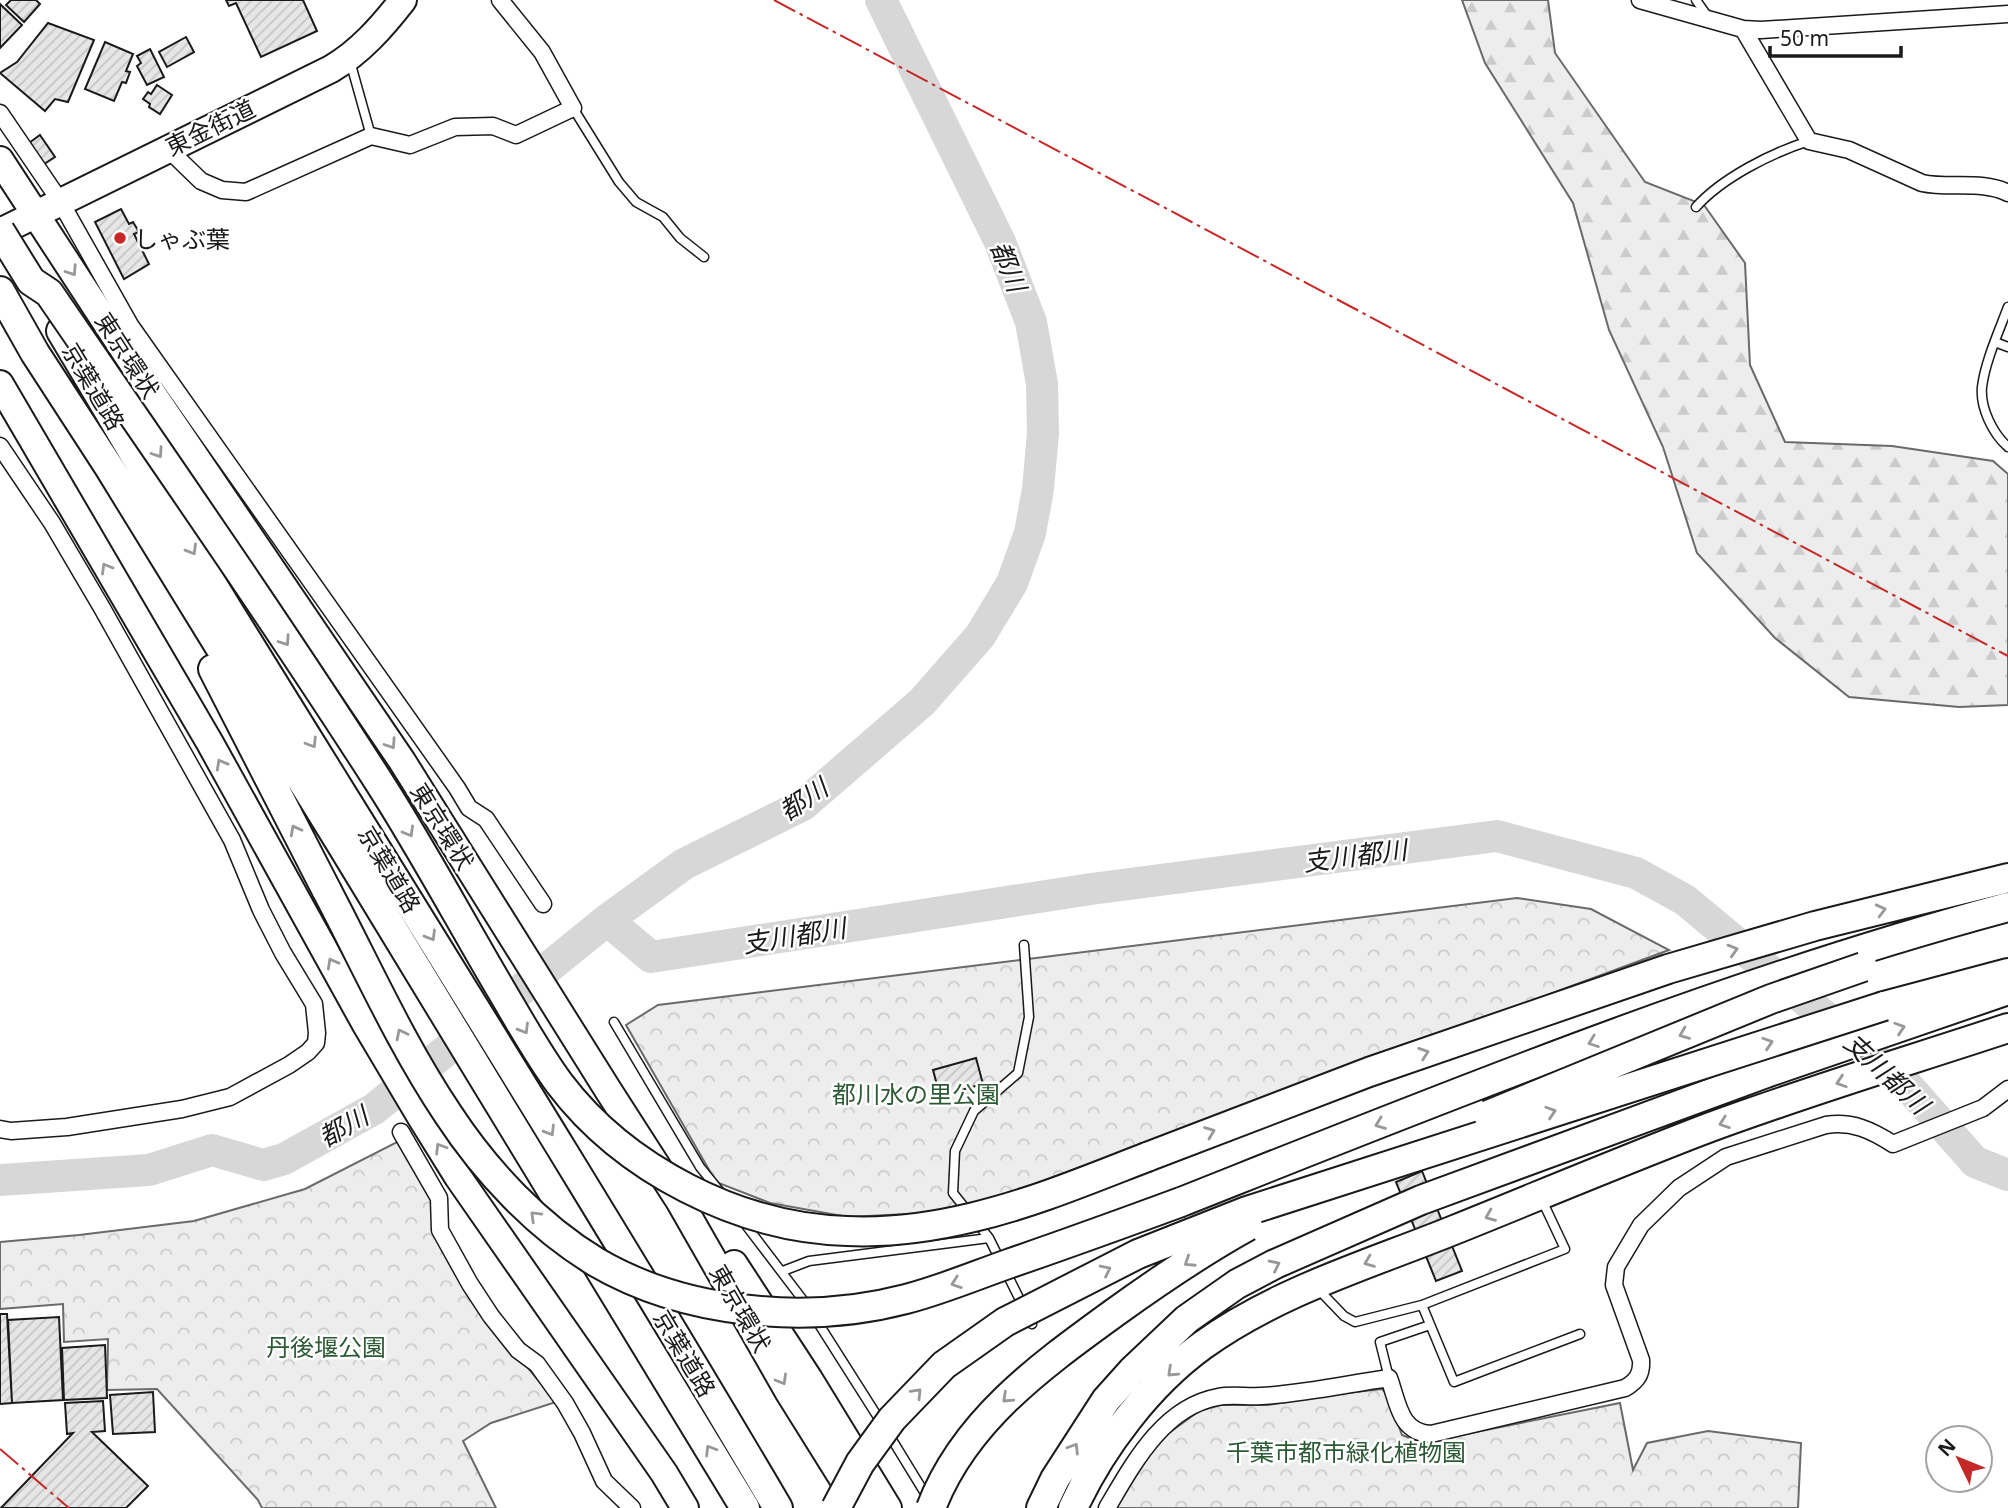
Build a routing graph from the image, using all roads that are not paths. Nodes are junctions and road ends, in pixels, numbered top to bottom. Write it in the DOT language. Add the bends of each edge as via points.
graph roads {
  1 [pos="402,0"];
  2 [pos="500,0"];
  3 [pos="1696,0"];
  4 [pos="1648,1"];
  5 [pos="2008,14"];
  6 [pos="1710,19"];
  7 [pos="1743,29"];
  8 [pos="349,58"];
  9 [pos="573,108"];
  10 [pos="0,113"];
  11 [pos="371,136"];
  12 [pos="1808,141"];
  13 [pos="167,148"];
  14 [pos="0,160"];
  15 [pos="2008,193"];
  16 [pos="60,201"];
  17 [pos="1696,207"];
  18 [pos="34,215"];
  19 [pos="0,231"];
  20 [pos="704,257"];
  21 [pos="31,281"];
  22 [pos="0,291"];
  23 [pos="2008,307"];
  24 [pos="1995,342"];
  25 [pos="2008,347"];
  26 [pos="35,353"];
  27 [pos="0,384"];
  28 [pos="0,446"];
  29 [pos="2008,447"];
  30 [pos="2008,878"];
  31 [pos="543,904"];
  32 [pos="2008,907"];
  33 [pos="2008,922"];
  34 [pos="1024,945"];
  35 [pos="1852,961"];
  36 [pos="2008,973"];
  37 [pos="2008,990"];
  38 [pos="614,1022"];
  39 [pos="2008,1028"];
  40 [pos="2008,1088"];
  41 [pos="412,1126"];
  42 [pos="0,1129"];
  43 [pos="458,1177"];
  44 [pos="1540,1196"];
  45 [pos="680,1202"];
  46 [pos="989,1238"];
  47 [pos="783,1271"];
  48 [pos="1314,1285"];
  49 [pos="1422,1306"];
  50 [pos="1032,1324"];
  51 [pos="1430,1325"];
  52 [pos="1580,1334"];
  53 [pos="1389,1378"];
  54 [pos="632,1508"];
  55 [pos="667,1508"];
  56 [pos="685,1508"];
  57 [pos="746,1508"];
  58 [pos="778,1508"];
  59 [pos="836,1508"];
  60 [pos="861,1508"];
  61 [pos="888,1508"];
  62 [pos="933,1508"];
  63 [pos="1041,1508"];
  64 [pos="1073,1508"];
  65 [pos="1107,1508"];
  1 -- 8 [label="highway, 東金街道"];
  2 -- 9 [label="street" via="541,52"];
  3 -- 6 [label="lane"];
  4 -- 6 [label="street"];
  5 -- 7 [label="street"];
  6 -- 7 [label="street"];
  7 -- 12 [label="street"];
  8 -- 11 [label="lane"];
  8 -- 13 [label="highway, 東金街道"];
  9 -- 11 [label="street" via="516,135 493,126 455,127 410,145"];
  9 -- 20 [label="lane" via="636,202 663,217"];
  10 -- 16 [label="street"];
  11 -- 13 [label="street" via="246,192 222,190 201,181"];
  12 -- 15 [label="street" via="1850,150 1922,183 1997,187"];
  12 -- 17 [label="lane" via="1784,149 1710,191"];
  13 -- 16 [label="highway, 東金街道"];
  14 -- 18 [label="highway, 東京環状"];
  16 -- 18 [label="highway, 東金街道"];
  16 -- 31 [label="street" via="130,326 470,808 486,819"];
  18 -- 19 [label="highway, 東金街道"];
  18 -- 45 [label="highway, 東京環状, one-way" via="402,761"];
  19 -- 21 [label="highway, 京葉道路, bridge"];
  21 -- 30 [label="highway, one-way, bridge" via="49,293 381,785 556,1079 636,1157 690,1190 782,1222 846,1231 909,1228 972,1217 1045,1195 1369,1072 1668,969 1815,926"];
  21 -- 58 [label="highway, 京葉道路, one-way, bridge"];
  22 -- 26 [label="highway, 京葉道路"];
  23 -- 24 [label="lane"];
  24 -- 25 [label="lane"];
  24 -- 29 [label="lane" via="1982,388 1986,414"];
  35 -- 26 [label="highway, one-way, bridge" via="1703,1002 940,1289 894,1302 780,1313 713,1306 681,1297 598,1262 545,1225 485,1165 449,1116 424,1077 216,674 44,383"];
  57 -- 26 [label="highway, 京葉道路, one-way, bridge"];
  41 -- 27 [label="highway, one-way" via="365,1023 210,743"];
  28 -- 42 [label="street" via="52,523 232,840 261,910 314,1004 317,1033 316,1044 308,1052 230,1097 182,1110 90,1124"];
  32 -- 35 [label="highway"];
  33 -- 35 [label="highway"];
  34 -- 46 [label="lane" via="1028,1017 1018,1073 974,1111 955,1151 953,1193"];
  35 -- 62 [label="highway, one-way, bridge" via="1403,1151 1229,1237 1157,1282 1022,1384 956,1457"];
  59 -- 36 [label="highway, one-way, bridge" via="860,1463 892,1419 944,1365 1005,1322 1138,1254 1247,1211 1588,1100 1884,1006"];
  63 -- 37 [label="highway, one-way" via="1106,1400 1187,1319 1237,1284 1421,1200"];
  38 -- 47 [label="lane" via="700,1167"];
  39 -- 44 [label="highway, one-way" via="1700,1131"];
  40 -- 53 [label="street" via="1983,1108 1893,1144 1843,1123 1726,1157 1665,1200 1641,1225 1616,1267 1614,1285 1642,1370 1625,1388 1432,1434 1406,1424"];
  43 -- 41 [label="highway, one-way"];
  41 -- 54 [label="street" via="439,1198 440,1230 470,1284 518,1350 537,1364 565,1403 604,1482"];
  43 -- 55 [label="highway" via="530,1309"];
  43 -- 56 [label="highway"];
  44 -- 48 [label="highway, one-way"];
  44 -- 49 [label="lane" via="1565,1249"];
  45 -- 60 [label="highway, 東京環状, one-way"];
  45 -- 61 [label="highway" via="709,1228 740,1273"];
  46 -- 47 [label="lane" via="809,1261"];
  46 -- 50 [label="lane"];
  47 -- 62 [label="lane"];
  48 -- 49 [label="lane" via="1355,1322"];
  48 -- 64 [label="highway, one-way" via="1203,1345 1167,1376 1115,1434"];
  49 -- 51 [label="lane"];
  51 -- 52 [label="lane" via="1454,1382"];
  51 -- 53 [label="lane" via="1380,1342"];
  53 -- 65 [label="street" via="1260,1396 1234,1394 1190,1407 1158,1432"];
}
